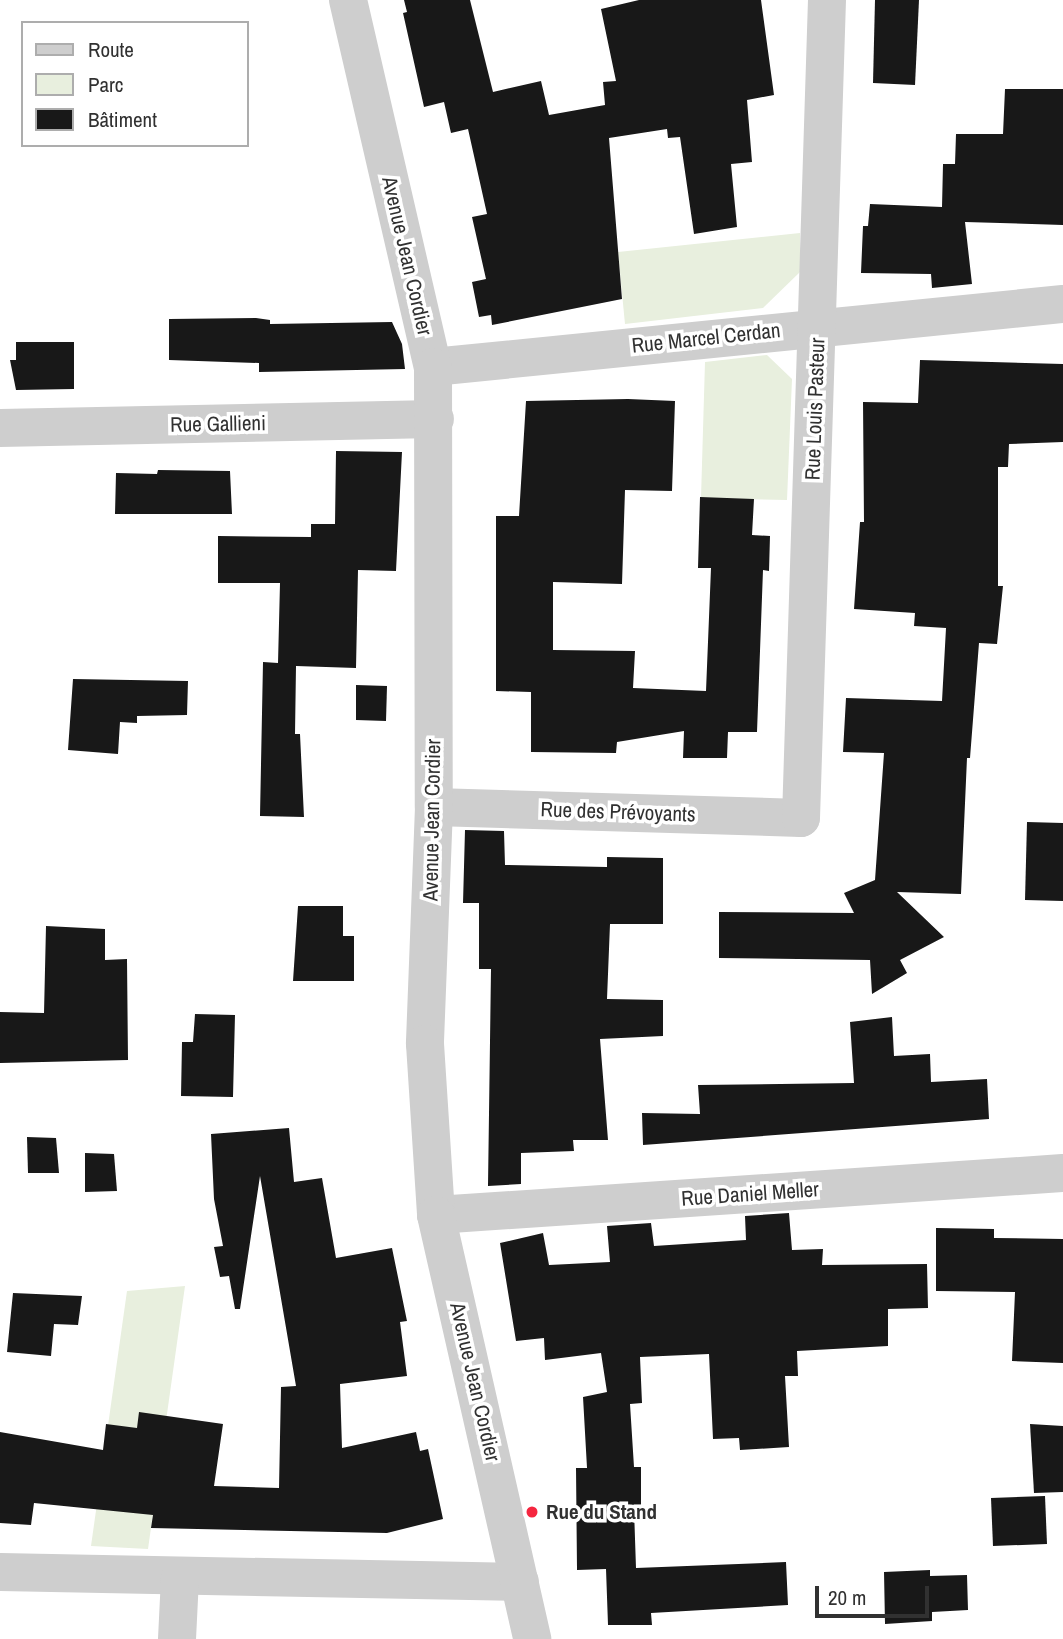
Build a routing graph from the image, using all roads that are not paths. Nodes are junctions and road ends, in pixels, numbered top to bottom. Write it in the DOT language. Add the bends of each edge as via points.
graph roads {
  1 [pos="348,0"];
  2 [pos="827,0"];
  3 [pos="1063,304"];
  4 [pos="817,326"];
  5 [pos="433,367"];
  6 [pos="435,419"];
  7 [pos="0,428"];
  8 [pos="434,807"];
  9 [pos="801,818"];
  10 [pos="1063,1173"];
  11 [pos="436,1215"];
  12 [pos="0,1572"];
  13 [pos="180,1578"];
  14 [pos="520,1583"];
  15 [pos="177,1639"];
  16 [pos="532,1639"];
  1 -- 5 [label="street, Avenue Jean Cordier"];
  2 -- 4 [label="street, Rue Louis Pasteur"];
  3 -- 4 [label="street, Rue Marcel Cerdan"];
  4 -- 5 [label="street, Rue Marcel Cerdan"];
  4 -- 9 [label="street, Rue Louis Pasteur"];
  5 -- 6 [label="street, Avenue Jean Cordier"];
  6 -- 7 [label="street, Rue Gallieni"];
  6 -- 8 [label="street, Avenue Jean Cordier"];
  8 -- 9 [label="street, Rue des Prévoyants"];
  8 -- 11 [label="street, Avenue Jean Cordier" via="425,1044"];
  10 -- 11 [label="street, Rue Daniel Meller"];
  11 -- 14 [label="street, Avenue Jean Cordier"];
  12 -- 13 [label="street"];
  13 -- 14 [label="street"];
  13 -- 15 [label="street"];
  14 -- 16 [label="street, Avenue Jean Cordier"];
}
